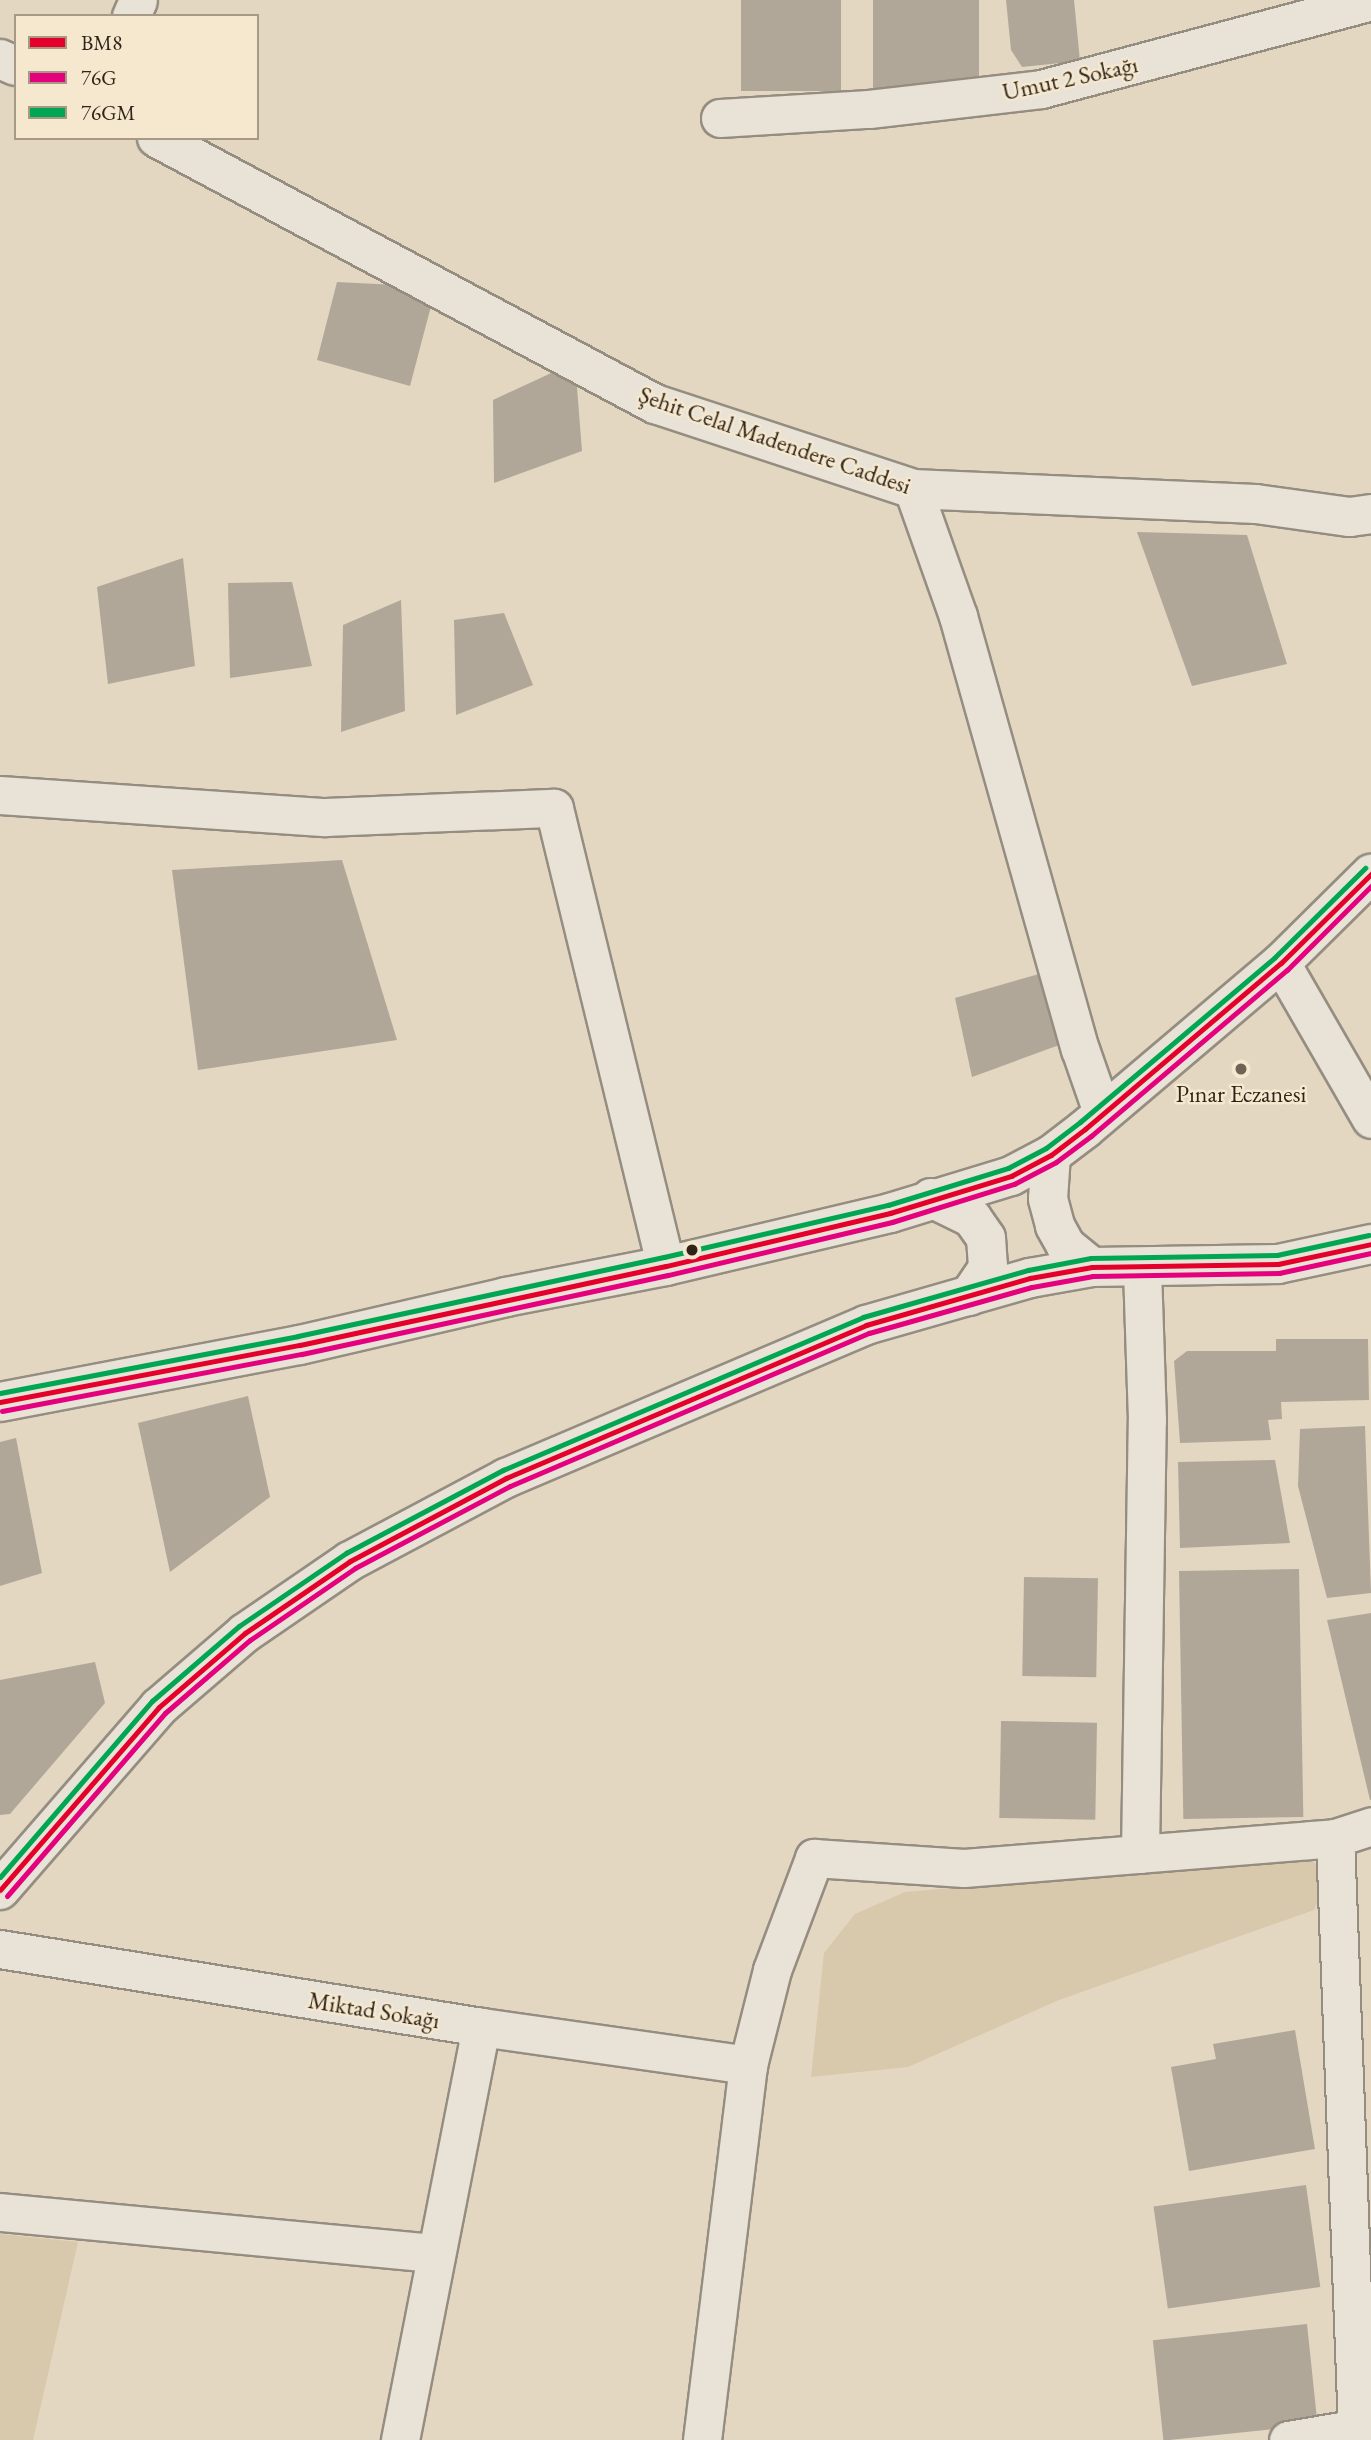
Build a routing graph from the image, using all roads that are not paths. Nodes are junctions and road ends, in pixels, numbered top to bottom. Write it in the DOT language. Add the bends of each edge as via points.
graph roads {
  1 [pos="1371,1"];
  2 [pos="720,118"];
  3 [pos="161,140"];
  4 [pos="913,489"];
  5 [pos="1371,514"];
  6 [pos="0,795"];
  7 [pos="1371,874"];
  8 [pos="1281,963"];
  9 [pos="1102,1112"];
  10 [pos="1371,1119"];
  11 [pos="1051,1155"];
  12 [pos="931,1198"];
  13 [pos="1371,1244"];
  14 [pos="666,1266"];
  15 [pos="1092,1267"];
  16 [pos="1142,1268"];
  17 [pos="969,1296"];
  18 [pos="0,1402"];
  19 [pos="1371,1826"];
  20 [pos="1335,1838"];
  21 [pos="1140,1854"];
  22 [pos="0,1890"];
  23 [pos="0,1949"];
  24 [pos="481,2027"];
  25 [pos="748,2065"];
  26 [pos="0,2212"];
  27 [pos="436,2253"];
  28 [pos="1364,2427"];
  29 [pos="400,2440"];
  30 [pos="702,2440"];
  31 [pos="1288,2440"];
  1 -- 2 [label="street, Umut 2 Sokağı" via="1041,89 869,109"];
  3 -- 4 [label="main road, Şehit Celal Madendere Caddesi" via="655,404"];
  4 -- 5 [label="main road, Şehit Celal Madendere Caddesi" via="1228,502 1350,517"];
  4 -- 9 [label="street" via="958,616 1080,1049"];
  6 -- 14 [label="street" via="325,817 554,808"];
  7 -- 8 [label="main road"];
  8 -- 9 [label="main road"];
  8 -- 10 [label="street"];
  9 -- 11 [label="main road"];
  11 -- 12 [label="main road" via="1011,1176"];
  11 -- 15 [label="main road" via="1048,1199 1055,1226 1066,1246"];
  12 -- 14 [label="main road" via="890,1213"];
  12 -- 17 [label="main road" via="972,1218 986,1238 988,1268"];
  13 -- 16 [label="main road" via="1278,1264"];
  14 -- 18 [label="main road" via="300,1345"];
  15 -- 16 [label="main road"];
  15 -- 17 [label="main road"];
  16 -- 21 [label="street" via="1147,1420"];
  17 -- 22 [label="main road" via="866,1325 506,1478 350,1560 245,1633 159,1707"];
  19 -- 20 [label="street"];
  20 -- 21 [label="street"];
  20 -- 28 [label="street"];
  21 -- 25 [label="street" via="964,1868 814,1858 772,1970"];
  23 -- 24 [label="street, Miktad Sokağı"];
  24 -- 25 [label="street, Miktad Sokağı"];
  24 -- 27 [label="street"];
  25 -- 30 [label="street"];
  26 -- 27 [label="street"];
  27 -- 29 [label="street"];
  28 -- 31 [label="street"];
}
